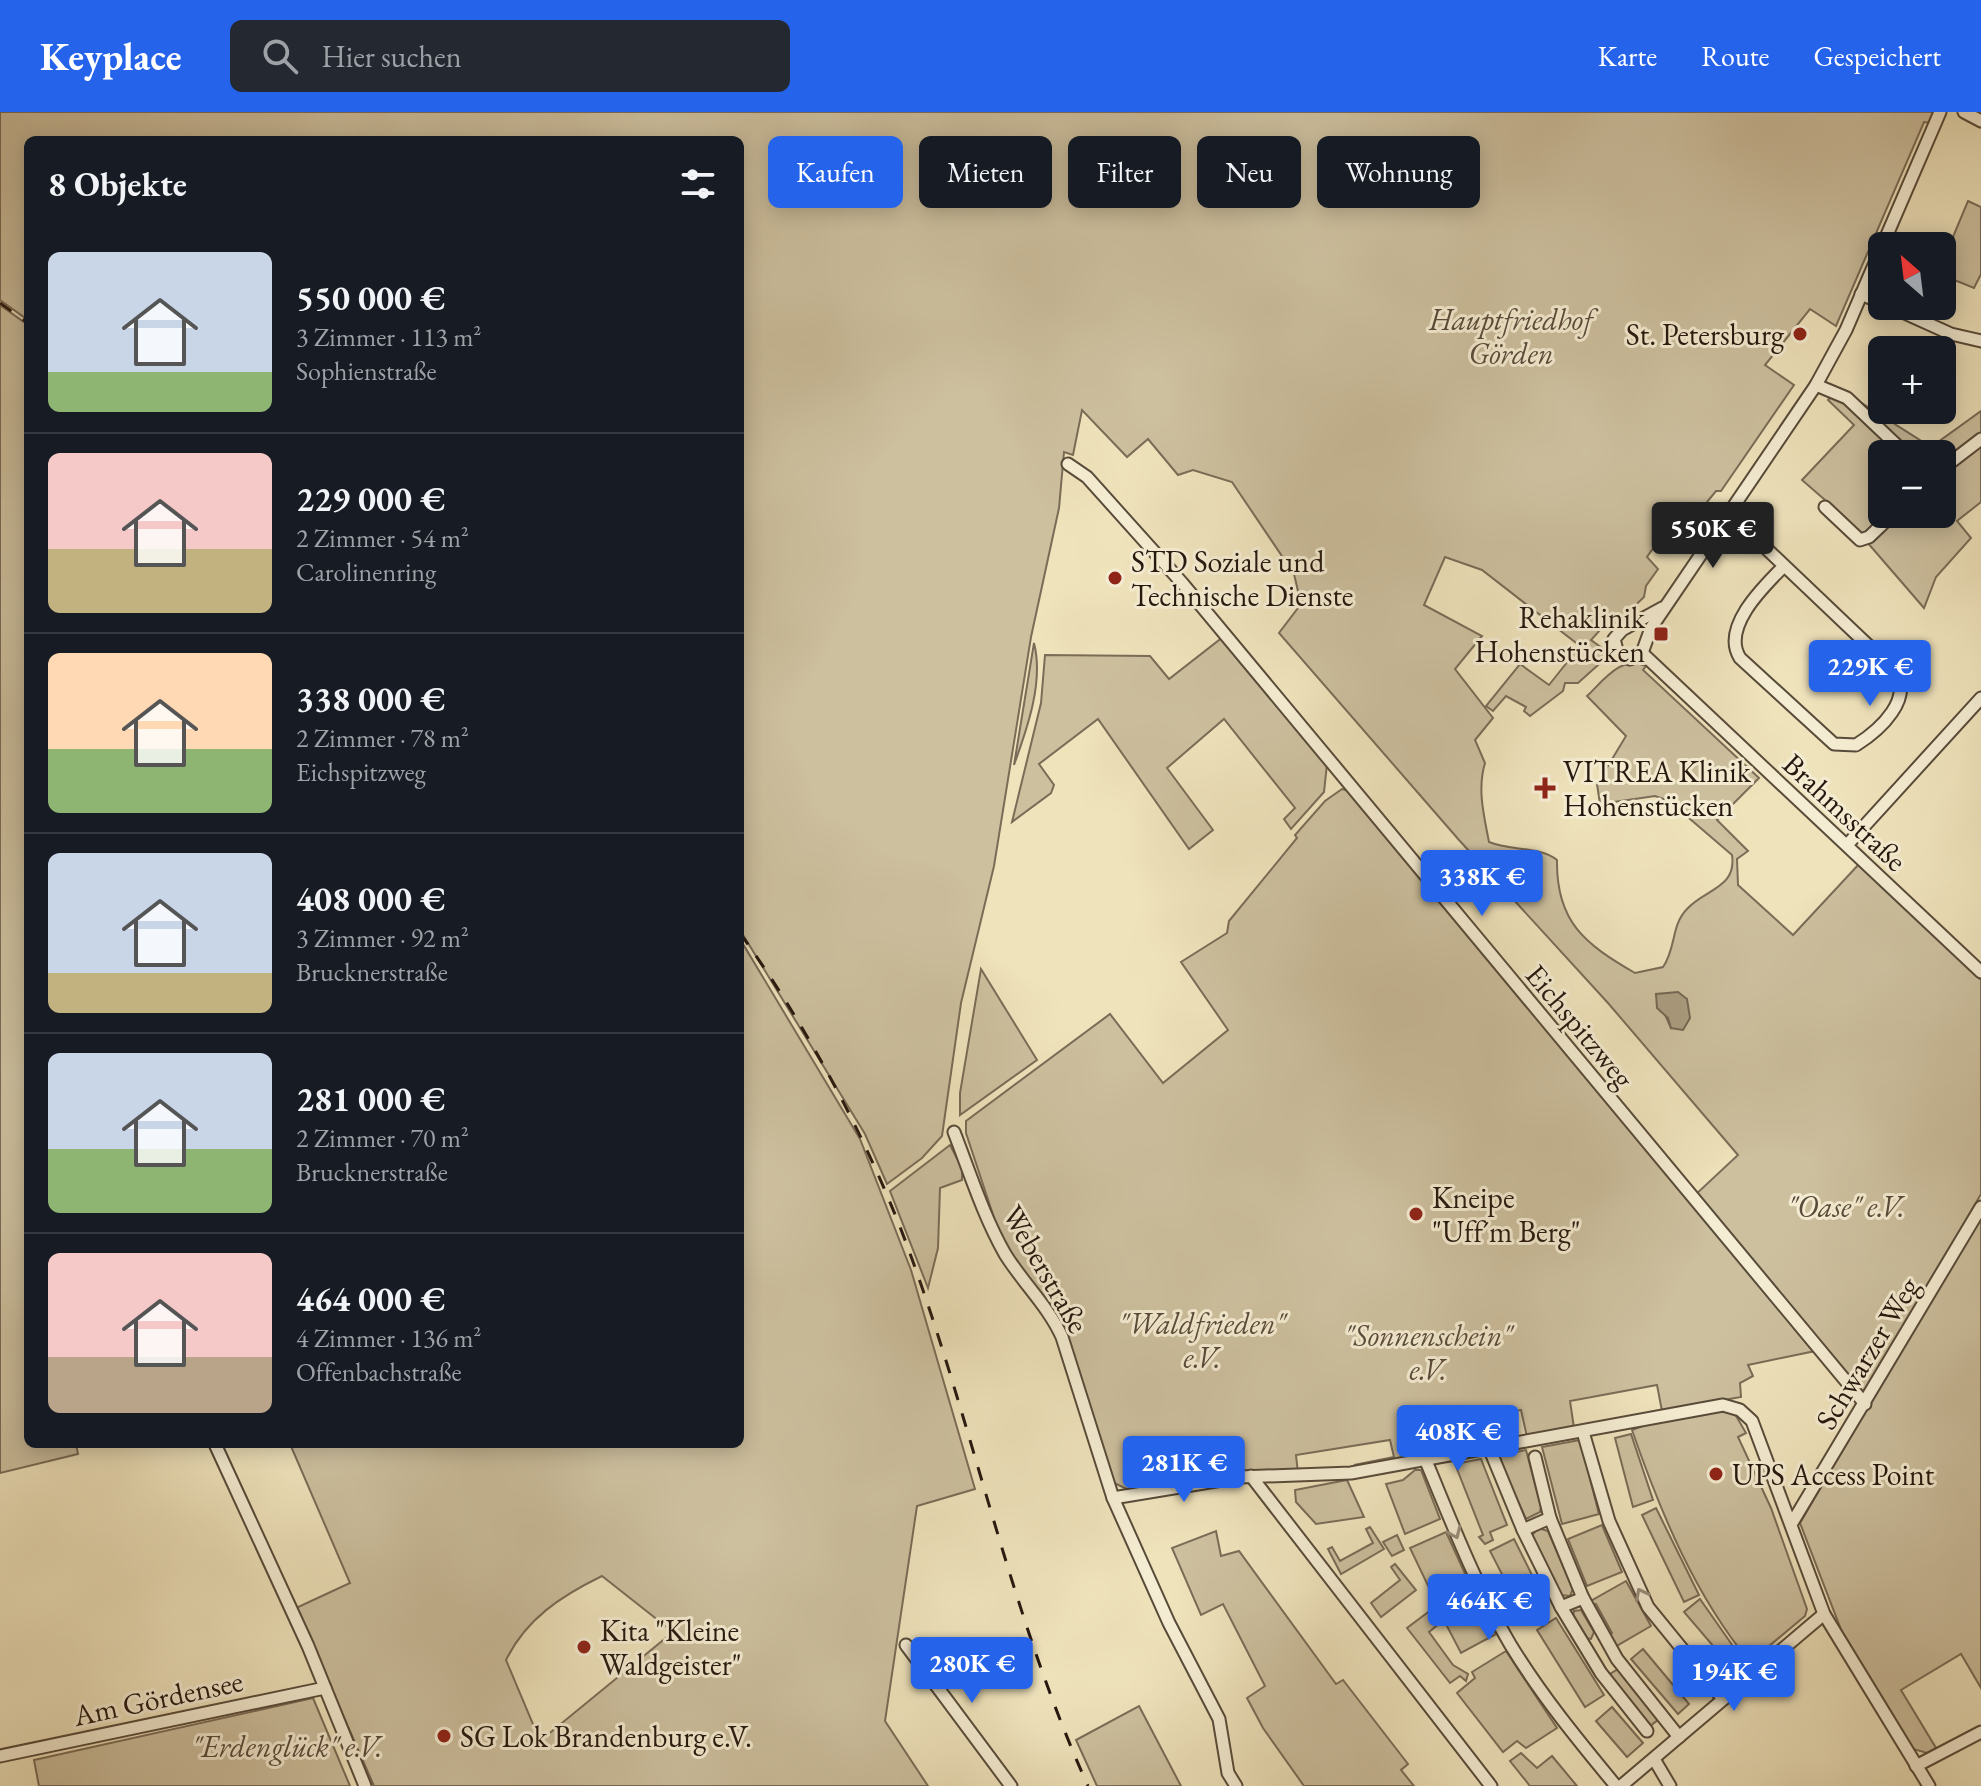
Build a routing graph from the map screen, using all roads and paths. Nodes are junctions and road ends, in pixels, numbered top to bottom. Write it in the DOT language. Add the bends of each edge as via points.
graph roads {
  1 [pos="1940,112"];
  2 [pos="1964,112"];
  3 [pos="1981,121"];
  4 [pos="1861,294"];
  5 [pos="1868,297"];
  6 [pos="1920,320"];
  7 [pos="1981,341"];
  8 [pos="1816,385"];
  9 [pos="1981,439"];
  10 [pos="1891,440"];
  11 [pos="1956,458"];
  12 [pos="1068,464"];
  13 [pos="1825,507"];
  14 [pos="1730,514"];
  15 [pos="1878,528"];
  16 [pos="1784,566"];
  17 [pos="1667,606"];
  18 [pos="1642,653"];
  19 [pos="1981,698"];
  20 [pos="1847,845"];
  21 [pos="1981,972"];
  22 [pos="954,1132"];
  23 [pos="1981,1207"];
  24 [pos="1865,1404"];
  25 [pos="1583,1432"];
  26 [pos="217,1448"];
  27 [pos="1490,1450"];
  28 [pos="1535,1457"];
  29 [pos="1426,1461"];
  30 [pos="1251,1476"];
  31 [pos="1113,1498"];
  32 [pos="1550,1518"];
  33 [pos="1792,1523"];
  34 [pos="1523,1530"];
  35 [pos="1583,1598"];
  36 [pos="1561,1607"];
  37 [pos="1824,1614"];
  38 [pos="906,1645"];
  39 [pos="1617,1659"];
  40 [pos="1600,1671"];
  41 [pos="325,1688"];
  42 [pos="1723,1699"];
  43 [pos="1647,1731"];
  44 [pos="1981,1732"];
  45 [pos="1679,1737"];
  46 [pos="0,1756"];
  47 [pos="1654,1759"];
  48 [pos="1916,1766"];
  49 [pos="365,1786"];
  50 [pos="1011,1786"];
  51 [pos="1236,1786"];
  52 [pos="1491,1786"];
  53 [pos="1618,1786"];
  54 [pos="1670,1786"];
  55 [pos="1929,1786"];
  1 -- 4 [label="street"];
  2 -- 3 [label="street"];
  4 -- 5 [label="street"];
  4 -- 8 [label="street"];
  6 -- 7 [label="street"];
  8 -- 10 [label="street" via="1847,398"];
  8 -- 14 [label="street"];
  9 -- 11 [label="street"];
  12 -- 24 [label="street, Eichspitzweg" via="1087,477 1182,583"];
  13 -- 15 [label="street" via="1860,540"];
  14 -- 16 [label="street"];
  14 -- 17 [label="street"];
  16 -- 16 [label="street" via="1901,679 1904,689 1898,704 1856,745 1834,744 1734,648 1739,624"];
  17 -- 18 [label="street"];
  17 -- 18 [label="street" via="1614,639 1618,654 1630,659"];
  18 -- 20 [label="street, Brahmsstraße"];
  19 -- 20 [label="street"];
  20 -- 21 [label="street, Brahmsstraße"];
  22 -- 31 [label="street, Weberstraße" via="1007,1257 1054,1318"];
  23 -- 24 [label="street, Schwarzer Weg"];
  24 -- 33 [label="street, Schwarzer Weg"];
  25 -- 27 [label="street"];
  25 -- 33 [label="street" via="1723,1405 1740,1410 1752,1421"];
  42 -- 25 [label="street, one-way" via="1648,1607 1609,1521"];
  26 -- 41 [label="street"];
  27 -- 29 [label="street"];
  27 -- 34 [label="street"];
  28 -- 32 [label="street"];
  29 -- 30 [label="street" via="1337,1475"];
  29 -- 53 [label="street, one-way" via="1463,1551 1511,1645 1565,1726"];
  30 -- 31 [label="street"];
  30 -- 52 [label="street"];
  31 -- 51 [label="street, Weberstraße" via="1219,1719 1228,1773"];
  32 -- 34 [label="street"];
  32 -- 35 [label="street"];
  33 -- 37 [label="street"];
  34 -- 36 [label="street"];
  35 -- 36 [label="street"];
  35 -- 39 [label="street"];
  36 -- 40 [label="street"];
  37 -- 42 [label="street"];
  37 -- 48 [label="street"];
  38 -- 50 [label="street"];
  39 -- 40 [label="street"];
  39 -- 45 [label="street"];
  40 -- 43 [label="street"];
  41 -- 46 [label="street, Am Gördensee"];
  41 -- 49 [label="street"];
  42 -- 45 [label="street"];
  44 -- 48 [label="street"];
  45 -- 47 [label="street"];
  47 -- 53 [label="street"];
  47 -- 54 [label="street"];
  48 -- 55 [label="street"];
}
